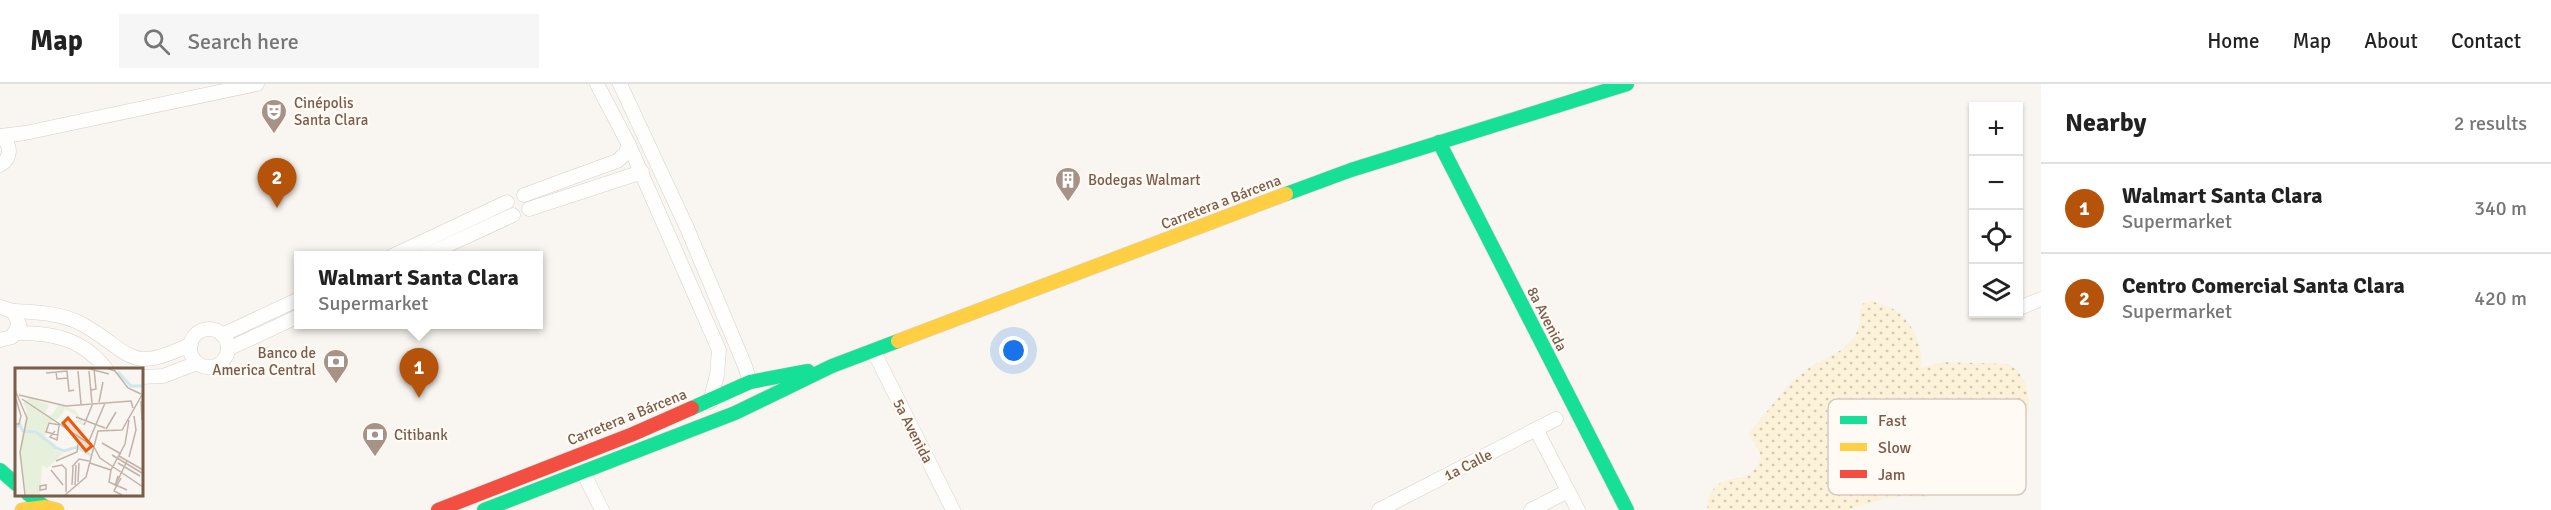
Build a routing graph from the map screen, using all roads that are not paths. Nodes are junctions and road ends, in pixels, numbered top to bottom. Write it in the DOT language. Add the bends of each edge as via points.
graph roads {
  1 [pos="257,84"];
  2 [pos="597,84"];
  3 [pos="620,84"];
  4 [pos="1627,84"];
  5 [pos="25,133"];
  6 [pos="0,136"];
  7 [pos="1438,142"];
  8 [pos="629,145"];
  9 [pos="10,153"];
  10 [pos="0,166"];
  11 [pos="642,172"];
  12 [pos="527,202"];
  13 [pos="510,208"];
  14 [pos="402,251"];
  15 [pos="431,251"];
  16 [pos="2041,299"];
  17 [pos="294,301"];
  18 [pos="2023,307"];
  19 [pos="4,308"];
  20 [pos="294,318"];
  21 [pos="16,333"];
  22 [pos="222,334"];
  23 [pos="0,340"];
  24 [pos="191,344"];
  25 [pos="228,349"];
  26 [pos="874,352"];
  27 [pos="197,363"];
  28 [pos="832,366"];
  29 [pos="105,368"];
  30 [pos="142,376"];
  31 [pos="750,382"];
  32 [pos="770,397"];
  33 [pos="710,400"];
  34 [pos="735,413"];
  35 [pos="1556,419"];
  36 [pos="710,422"];
  37 [pos="1536,429"];
  38 [pos="0,470"];
  39 [pos="583,472"];
  40 [pos="15,483"];
  41 [pos="1568,491"];
  42 [pos="30,495"];
  43 [pos="51,508"];
  44 [pos="22,510"];
  45 [pos="438,510"];
  46 [pos="484,510"];
  47 [pos="602,510"];
  48 [pos="953,510"];
  49 [pos="1380,510"];
  50 [pos="1531,510"];
  51 [pos="1578,510"];
  52 [pos="1627,510"];
  1 -- 5 [label="street"];
  2 -- 8 [label="street"];
  3 -- 31 [label="street" via="687,228"];
  4 -- 7 [label="main road, Carretera a Bárcena"];
  5 -- 6 [label="street"];
  5 -- 9 [label="street"];
  6 -- 9 [label="street" via="8,143"];
  7 -- 26 [label="main road, Carretera a Bárcena" via="1351,170"];
  7 -- 52 [label="main road, 8a Avenida"];
  8 -- 11 [label="street"];
  8 -- 12 [label="street" via="617,161"];
  9 -- 10 [label="street"];
  11 -- 12 [label="street"];
  11 -- 33 [label="street" via="719,350"];
  12 -- 13 [label="street" via="521,216"];
  12 -- 13 [label="street" via="514,194"];
  13 -- 14 [label="street"];
  13 -- 15 [label="street"];
  16 -- 18 [label="street"];
  17 -- 22 [label="street"];
  19 -- 21 [label="street" via="19,324"];
  19 -- 24 [label="street" via="81,323 130,356 147,360"];
  20 -- 25 [label="street"];
  21 -- 23 [label="street"];
  21 -- 29 [label="street" via="61,336"];
  22 -- 24 [label="street" via="202,331"];
  22 -- 25 [label="street"];
  24 -- 27 [label="street" via="191,354"];
  25 -- 27 [label="street" via="224,360 215,366"];
  26 -- 28 [label="main road, Carretera a Bárcena"];
  26 -- 48 [label="street, 5a Avenida"];
  27 -- 30 [label="street" via="163,376"];
  28 -- 31 [label="main road, Carretera a Bárcena"];
  28 -- 32 [label="main road, Carretera a Bárcena"];
  31 -- 32 [label="main road"];
  31 -- 33 [label="main road, Carretera a Bárcena"];
  31 -- 34 [label="main road"];
  32 -- 34 [label="main road, Carretera a Bárcena"];
  33 -- 36 [label="street"];
  33 -- 45 [label="main road, Carretera a Bárcena"];
  34 -- 36 [label="main road, Carretera a Bárcena"];
  35 -- 37 [label="street, 1a Calle"];
  36 -- 39 [label="main road, Carretera a Bárcena"];
  37 -- 41 [label="street"];
  37 -- 49 [label="street, 1a Calle"];
  38 -- 40 [label="main road"];
  39 -- 46 [label="main road, Carretera a Bárcena"];
  39 -- 47 [label="street"];
  41 -- 50 [label="street"];
  41 -- 51 [label="street"];
  42 -- 43 [label="main road"];
  43 -- 44 [label="main road"];
}
